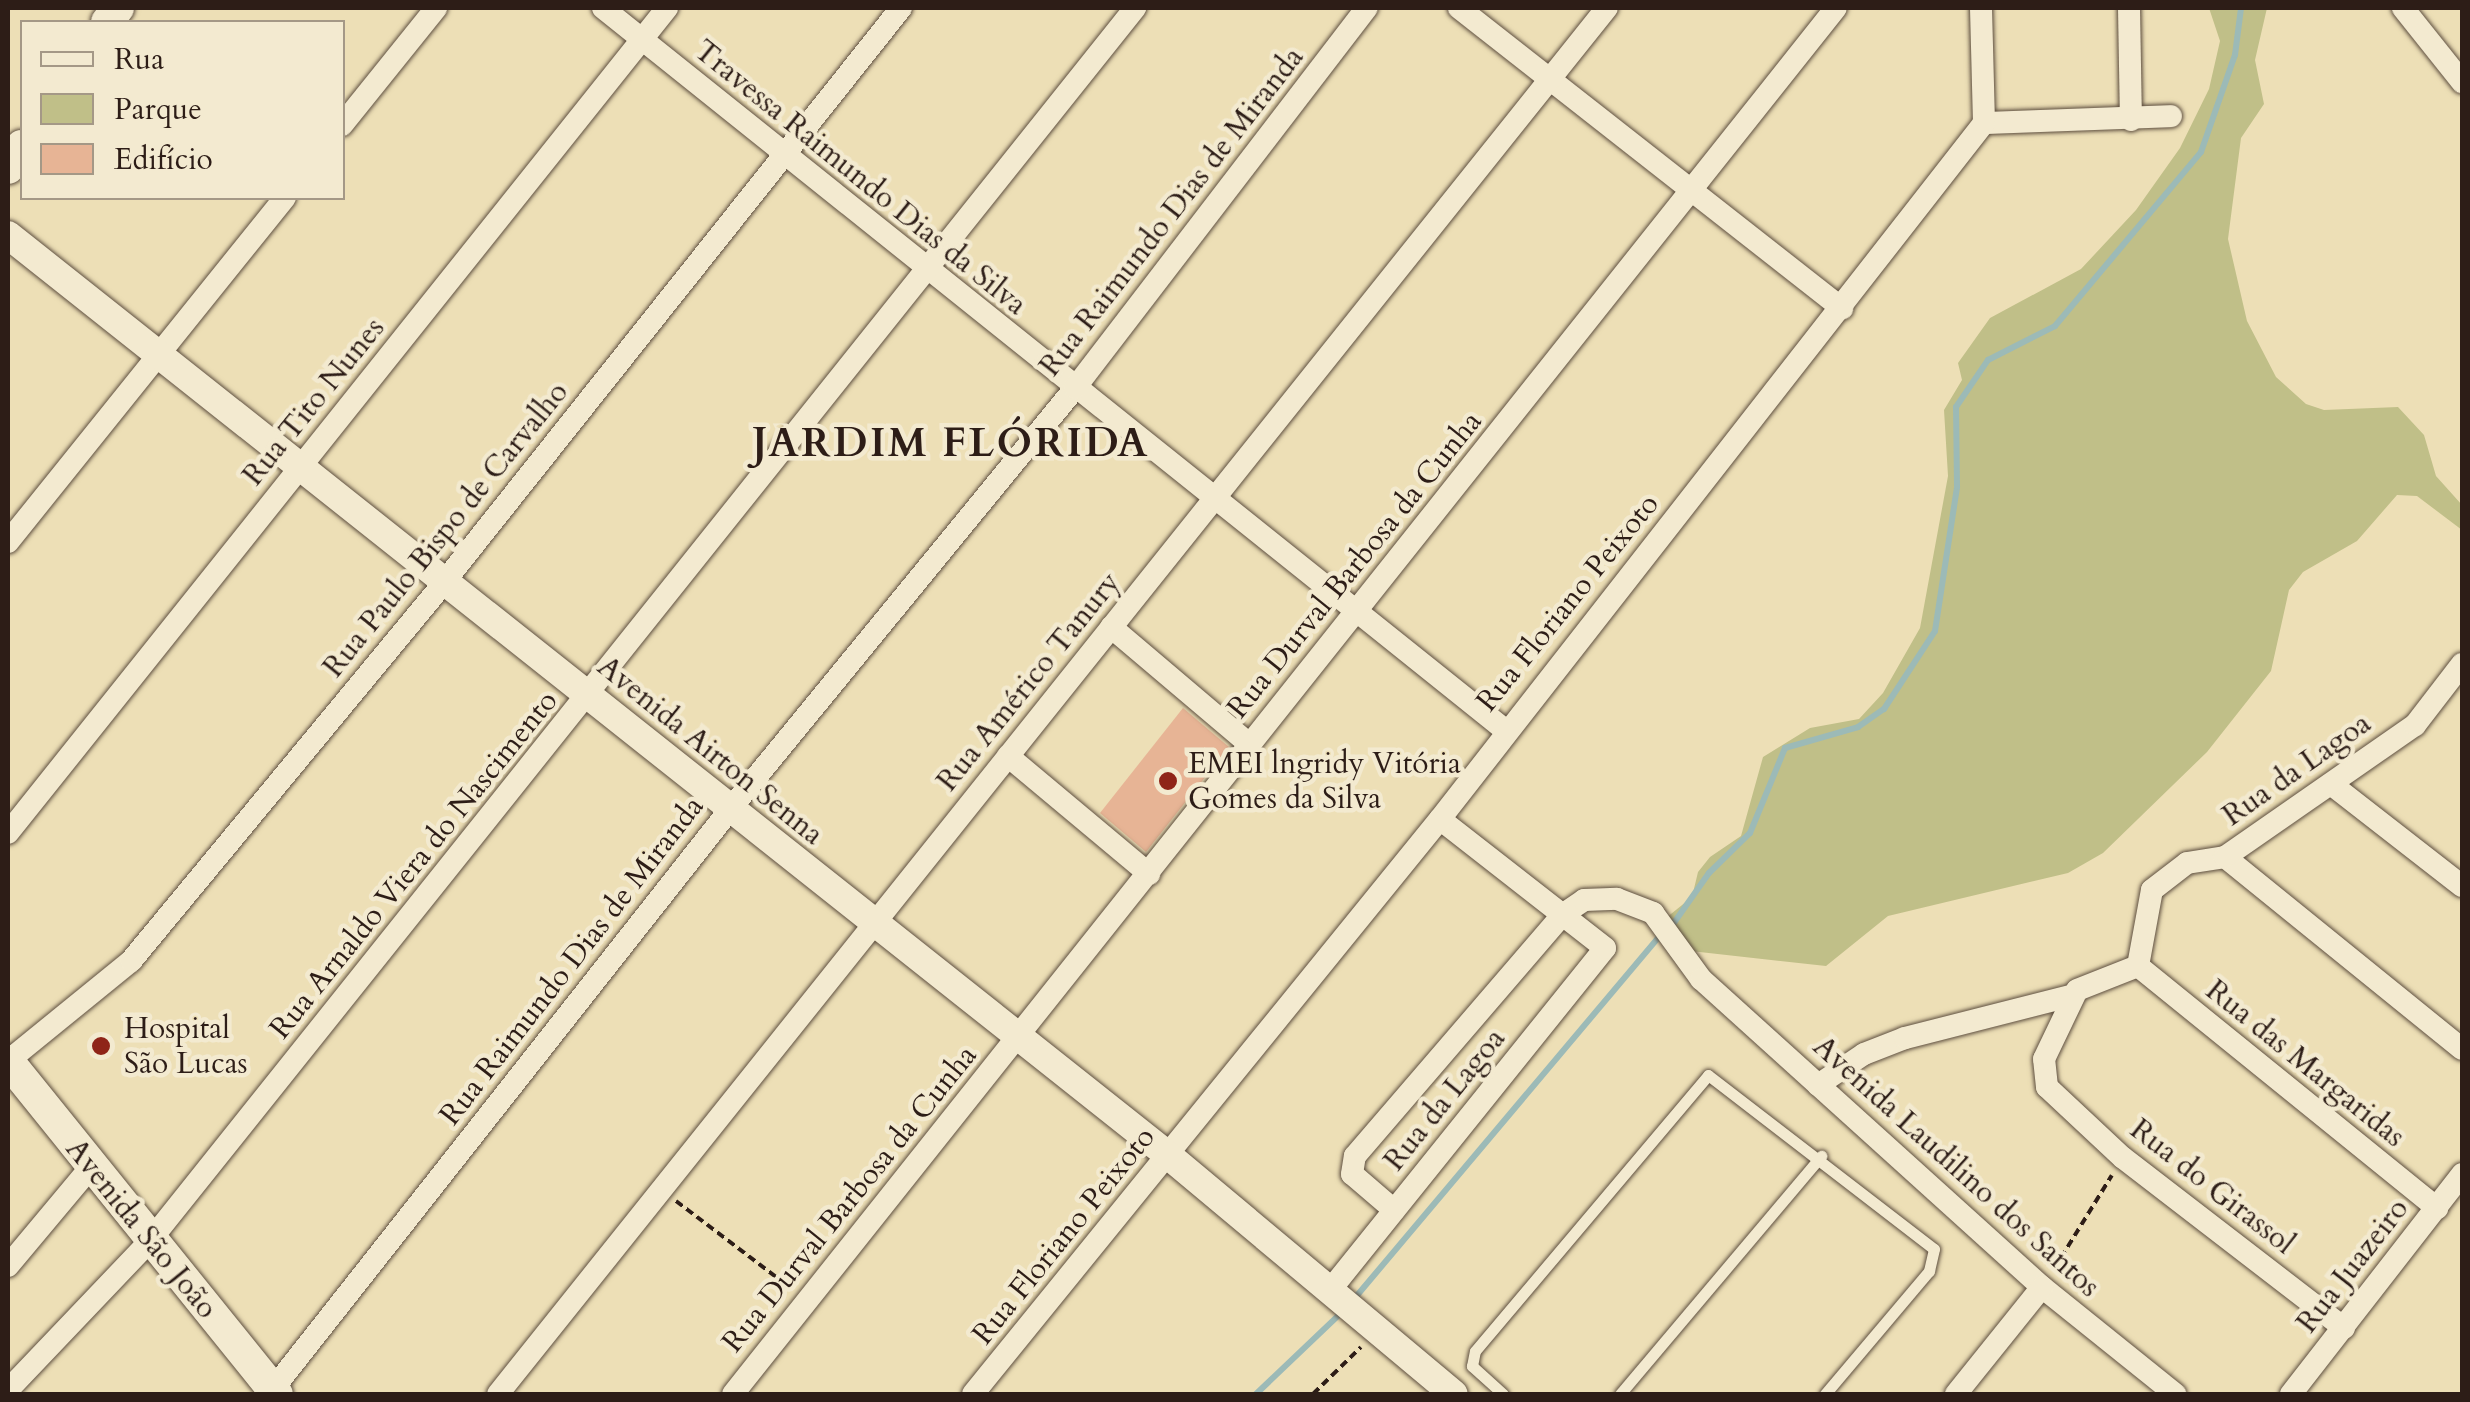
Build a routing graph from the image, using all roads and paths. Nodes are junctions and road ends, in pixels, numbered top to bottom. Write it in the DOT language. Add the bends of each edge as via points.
graph roads {
  1 [pos="436,8"];
  2 [pos="602,8"];
  3 [pos="666,8"];
  4 [pos="901,8"];
  5 [pos="1134,8"];
  6 [pos="1367,8"];
  7 [pos="1460,8"];
  8 [pos="1606,8"];
  9 [pos="1836,8"];
  10 [pos="1981,8"];
  11 [pos="2129,8"];
  12 [pos="2403,8"];
  13 [pos="641,40"];
  14 [pos="1550,79"];
  15 [pos="2462,82"];
  16 [pos="2171,116"];
  17 [pos="2130,120"];
  18 [pos="345,121"];
  19 [pos="1984,124"];
  20 [pos="785,156"];
  21 [pos="1692,190"];
  22 [pos="283,200"];
  23 [pos="8,235"];
  24 [pos="926,271"];
  25 [pos="1842,308"];
  26 [pos="158,358"];
  27 [pos="1075,388"];
  28 [pos="301,468"];
  29 [pos="1212,500"];
  30 [pos="8,542"];
  31 [pos="445,581"];
  32 [pos="1354,614"];
  33 [pos="1111,627"];
  34 [pos="2462,664"];
  35 [pos="588,695"];
  36 [pos="1504,730"];
  37 [pos="1250,745"];
  38 [pos="1008,756"];
  39 [pos="2330,784"];
  40 [pos="731,808"];
  41 [pos="1440,819"];
  42 [pos="8,832"];
  43 [pos="2225,858"];
  44 [pos="1149,874"];
  45 [pos="2462,886"];
  46 [pos="1562,915"];
  47 [pos="874,924"];
  48 [pos="2138,966"];
  49 [pos="2074,995"];
  50 [pos="1018,1036"];
  51 [pos="2462,1049"];
  52 [pos="8,1061"];
  53 [pos="1818,1085"];
  54 [pos="1169,1156"];
  55 [pos="1820,1156"];
  56 [pos="2123,1158"];
  57 [pos="89,1169"];
  58 [pos="2462,1174"];
  59 [pos="661,1190"];
  60 [pos="2437,1208"];
  61 [pos="1394,1210"];
  62 [pos="149,1242"];
  63 [pos="8,1266"];
  64 [pos="2042,1287"];
  65 [pos="1334,1291"];
  66 [pos="807,1301"];
  67 [pos="1374,1325"];
  68 [pos="2344,1328"];
  69 [pos="15,1385"];
  70 [pos="2163,1391"];
  71 [pos="275,1392"];
  72 [pos="498,1394"];
  73 [pos="733,1394"];
  74 [pos="973,1394"];
  75 [pos="1312,1394"];
  76 [pos="1454,1394"];
  77 [pos="1503,1394"];
  78 [pos="1620,1394"];
  79 [pos="1825,1394"];
  80 [pos="1956,1394"];
  81 [pos="2291,1394"];
  1 -- 18 [label="street"];
  2 -- 13 [label="street, Travessa Raimundo Dias da Silva"];
  3 -- 13 [label="street, Rua Tito Nunes"];
  4 -- 20 [label="street, Rua Paulo Bispo de Carvalho"];
  5 -- 24 [label="street, Rua Arnaldo Viera do Nascimento"];
  6 -- 27 [label="street, Rua Raimundo Dias de Miranda"];
  7 -- 14 [label="street"];
  8 -- 14 [label="street, Rua Américo Tanury"];
  9 -- 21 [label="street, Rua Durval Barbosa da Cunha"];
  10 -- 19 [label="street"];
  11 -- 17 [label="street"];
  12 -- 15 [label="street"];
  13 -- 20 [label="street, Travessa Raimundo Dias da Silva"];
  13 -- 28 [label="street, Rua Tito Nunes"];
  14 -- 21 [label="street"];
  14 -- 29 [label="street, Rua Américo Tanury"];
  16 -- 17 [label="street"];
  17 -- 19 [label="street"];
  19 -- 25 [label="street, Rua Floriano Peixoto"];
  20 -- 24 [label="street, Travessa Raimundo Dias da Silva"];
  20 -- 31 [label="street, Rua Paulo Bispo de Carvalho"];
  21 -- 25 [label="street"];
  21 -- 32 [label="street, Rua Durval Barbosa da Cunha"];
  22 -- 26 [label="street"];
  23 -- 26 [label="street, Avenida Airton Senna"];
  24 -- 27 [label="street, Travessa Raimundo Dias da Silva"];
  24 -- 35 [label="street, Rua Arnaldo Viera do Nascimento"];
  25 -- 36 [label="street, Rua Floriano Peixoto"];
  26 -- 28 [label="street, Avenida Airton Senna"];
  26 -- 30 [label="street"];
  27 -- 29 [label="street, Travessa Raimundo Dias da Silva"];
  27 -- 40 [label="street, Rua Raimundo Dias de Miranda"];
  28 -- 31 [label="street, Avenida Airton Senna"];
  28 -- 42 [label="street, Rua Tito Nunes"];
  29 -- 32 [label="street, Travessa Raimundo Dias da Silva"];
  29 -- 33 [label="street, Rua Américo Tanury"];
  31 -- 35 [label="street, Avenida Airton Senna"];
  31 -- 52 [label="street, Rua Paulo Bispo de Carvalho" via="131,962"];
  32 -- 36 [label="street, Travessa Raimundo Dias da Silva"];
  32 -- 37 [label="street, Rua Durval Barbosa da Cunha"];
  33 -- 37 [label="street"];
  33 -- 38 [label="street, Rua Américo Tanury"];
  34 -- 39 [label="street, Rua da Lagoa" via="2415,726"];
  35 -- 40 [label="street, Avenida Airton Senna"];
  35 -- 62 [label="street, Rua Arnaldo Viera do Nascimento"];
  36 -- 41 [label="street, Rua Floriano Peixoto"];
  37 -- 44 [label="street, Rua Durval Barbosa da Cunha"];
  38 -- 44 [label="street"];
  38 -- 47 [label="street, Rua Américo Tanury"];
  39 -- 43 [label="street, Rua da Lagoa"];
  39 -- 45 [label="street"];
  40 -- 47 [label="street, Avenida Airton Senna"];
  40 -- 71 [label="street, Rua Raimundo Dias de Miranda"];
  41 -- 46 [label="street"];
  41 -- 54 [label="street, Rua Floriano Peixoto"];
  43 -- 48 [label="street, Rua da Lagoa" via="2187,863 2152,890"];
  43 -- 51 [label="street"];
  44 -- 50 [label="street, Rua Durval Barbosa da Cunha"];
  46 -- 53 [label="street, Avenida Laudilino dos Santos" via="1584,900 1653,913 1701,979"];
  46 -- 61 [label="street, Rua da Lagoa" via="1605,948"];
  46 -- 61 [label="street" via="1354,1156 1352,1174"];
  47 -- 50 [label="street, Avenida Airton Senna"];
  47 -- 59 [label="street, Rua Américo Tanury"];
  48 -- 49 [label="street"];
  48 -- 60 [label="street, Rua das Margaridas"];
  49 -- 53 [label="street" via="1905,1038 1864,1054"];
  49 -- 56 [label="street, Rua do Girassol" via="2044,1059 2048,1087"];
  50 -- 54 [label="street, Avenida Airton Senna"];
  50 -- 66 [label="street, Rua Durval Barbosa da Cunha"];
  52 -- 57 [label="main road, Avenida São João"];
  53 -- 64 [label="street, Avenida Laudilino dos Santos"];
  54 -- 65 [label="street, Avenida Airton Senna"];
  54 -- 74 [label="street, Rua Floriano Peixoto"];
  55 -- 77 [label="lane" via="1703,1076 1475,1351 1472,1366"];
  55 -- 78 [label="lane"];
  55 -- 79 [label="lane" via="1929,1242 1935,1255"];
  56 -- 64 [label="path"];
  56 -- 68 [label="street, Rua do Girassol"];
  57 -- 62 [label="main road, Avenida São João"];
  57 -- 63 [label="street"];
  58 -- 60 [label="street, Rua Juazeiro"];
  59 -- 66 [label="path"];
  59 -- 72 [label="street, Rua Américo Tanury"];
  60 -- 68 [label="street, Rua Juazeiro"];
  61 -- 65 [label="street, Rua da Lagoa"];
  62 -- 69 [label="street, Rua Arnaldo Viera do Nascimento"];
  62 -- 71 [label="main road, Avenida São João"];
  64 -- 70 [label="street, Avenida Laudilino dos Santos"];
  64 -- 80 [label="street"];
  65 -- 67 [label="street, Avenida Airton Senna"];
  66 -- 73 [label="street, Rua Durval Barbosa da Cunha"];
  67 -- 75 [label="path"];
  67 -- 76 [label="street, Avenida Airton Senna"];
  68 -- 81 [label="street, Rua Juazeiro"];
}
